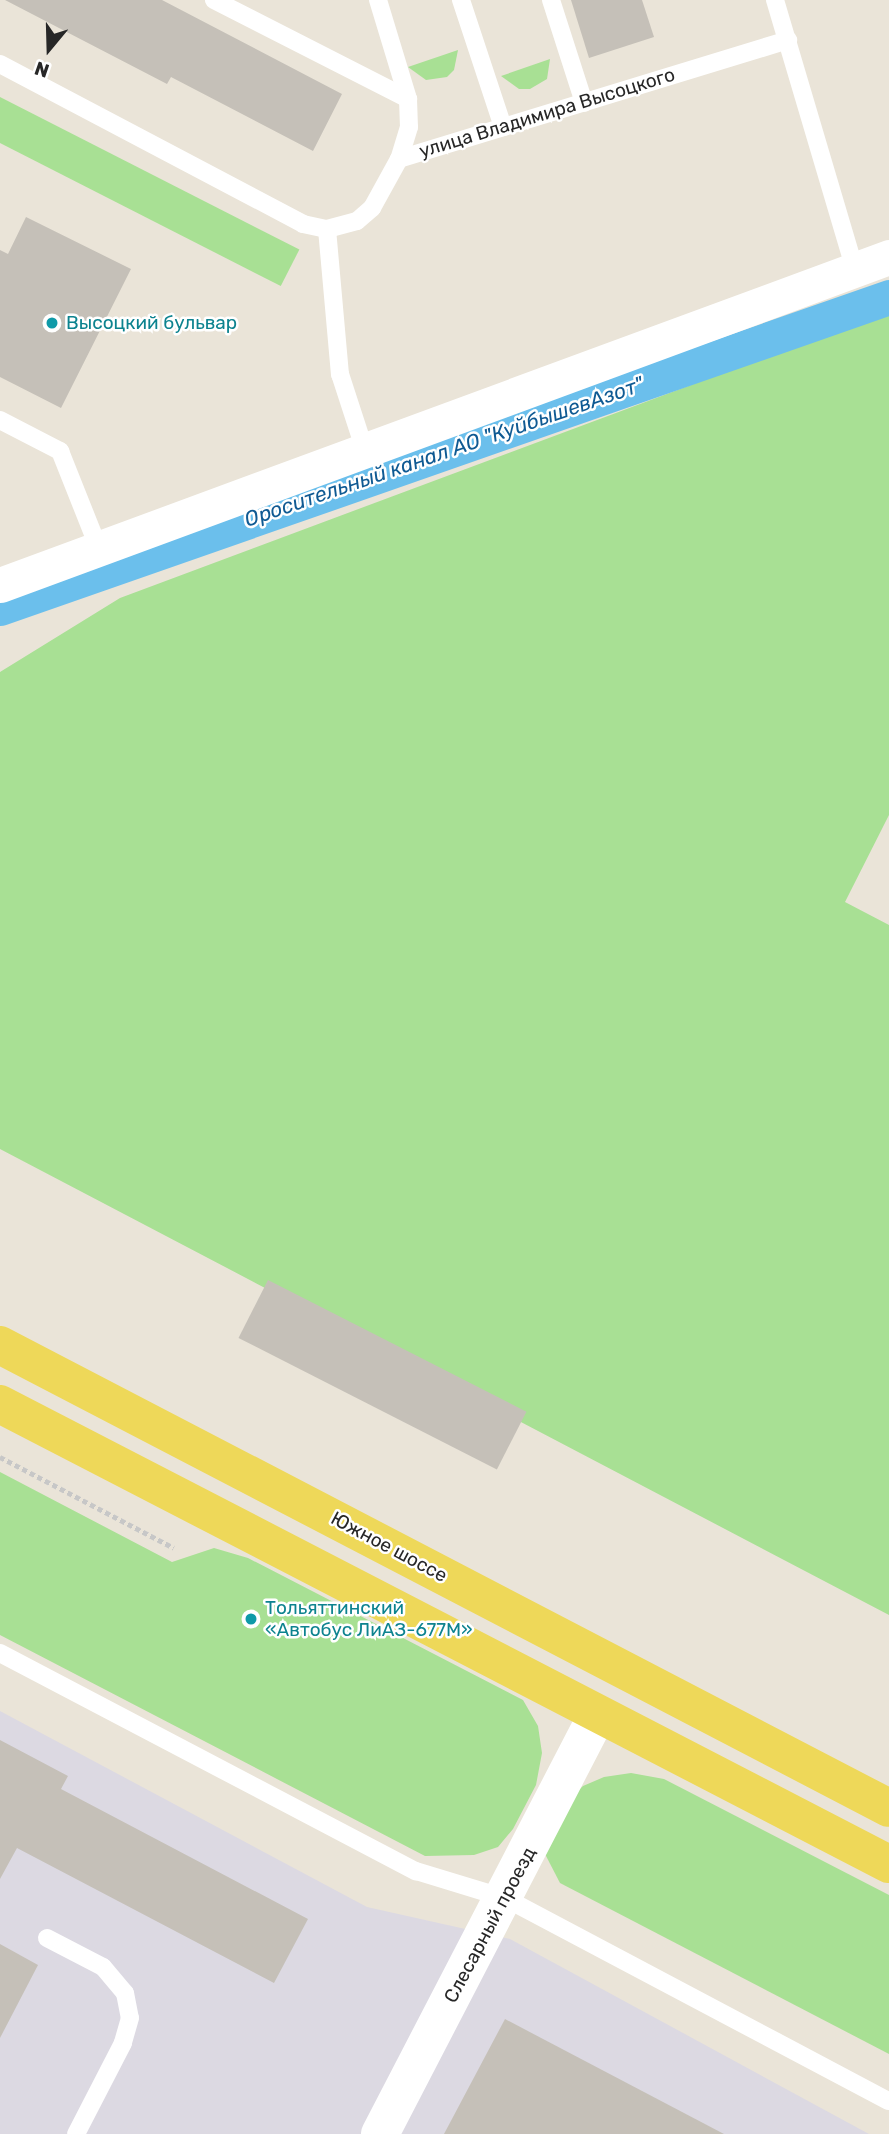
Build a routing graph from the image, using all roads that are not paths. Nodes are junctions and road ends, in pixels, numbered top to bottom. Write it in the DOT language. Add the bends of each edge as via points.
graph roads {
  1 [pos="214,0"];
  2 [pos="377,0"];
  3 [pos="461,0"];
  4 [pos="551,0"];
  5 [pos="775,0"];
  6 [pos="788,40"];
  7 [pos="0,64"];
  8 [pos="408,99"];
  9 [pos="584,103"];
  10 [pos="503,127"];
  11 [pos="399,159"];
  12 [pos="327,229"];
  13 [pos="889,257"];
  14 [pos="855,270"];
  15 [pos="0,420"];
  16 [pos="365,451"];
  17 [pos="99,548"];
  18 [pos="0,585"];
  19 [pos="0,1345"];
  20 [pos="0,1404"];
  21 [pos="0,1653"];
  22 [pos="598,1714"];
  23 [pos="889,1808"];
  24 [pos="889,1864"];
  25 [pos="505,1898"];
  26 [pos="47,1938"];
  27 [pos="889,2101"];
  28 [pos="76,2134"];
  29 [pos="380,2134"];
  1 -- 8 [label="lane"];
  2 -- 8 [label="lane"];
  3 -- 10 [label="lane"];
  4 -- 9 [label="lane"];
  5 -- 6 [label="lane"];
  6 -- 9 [label="lane, улица Владимира Высоцкого"];
  6 -- 14 [label="lane"];
  7 -- 12 [label="lane" via="303,224"];
  8 -- 11 [label="lane" via="409,127"];
  9 -- 10 [label="lane, улица Владимира Высоцкого"];
  10 -- 11 [label="lane, улица Владимира Высоцкого"];
  11 -- 12 [label="lane, улица Владимира Высоцкого" via="372,208 357,221"];
  12 -- 16 [label="lane" via="340,374"];
  13 -- 14 [label="street"];
  14 -- 16 [label="street"];
  15 -- 17 [label="lane" via="60,451"];
  16 -- 17 [label="street"];
  17 -- 18 [label="street"];
  19 -- 23 [label="main road, Южное шоссе"];
  20 -- 22 [label="main road"];
  21 -- 25 [label="lane" via="416,1871"];
  22 -- 24 [label="main road"];
  22 -- 25 [label="street, Слесарный проезд"];
  25 -- 27 [label="lane"];
  25 -- 29 [label="street, Слесарный проезд"];
  26 -- 28 [label="lane" via="103,1967 125,1993 130,2018 123,2043"];
}
